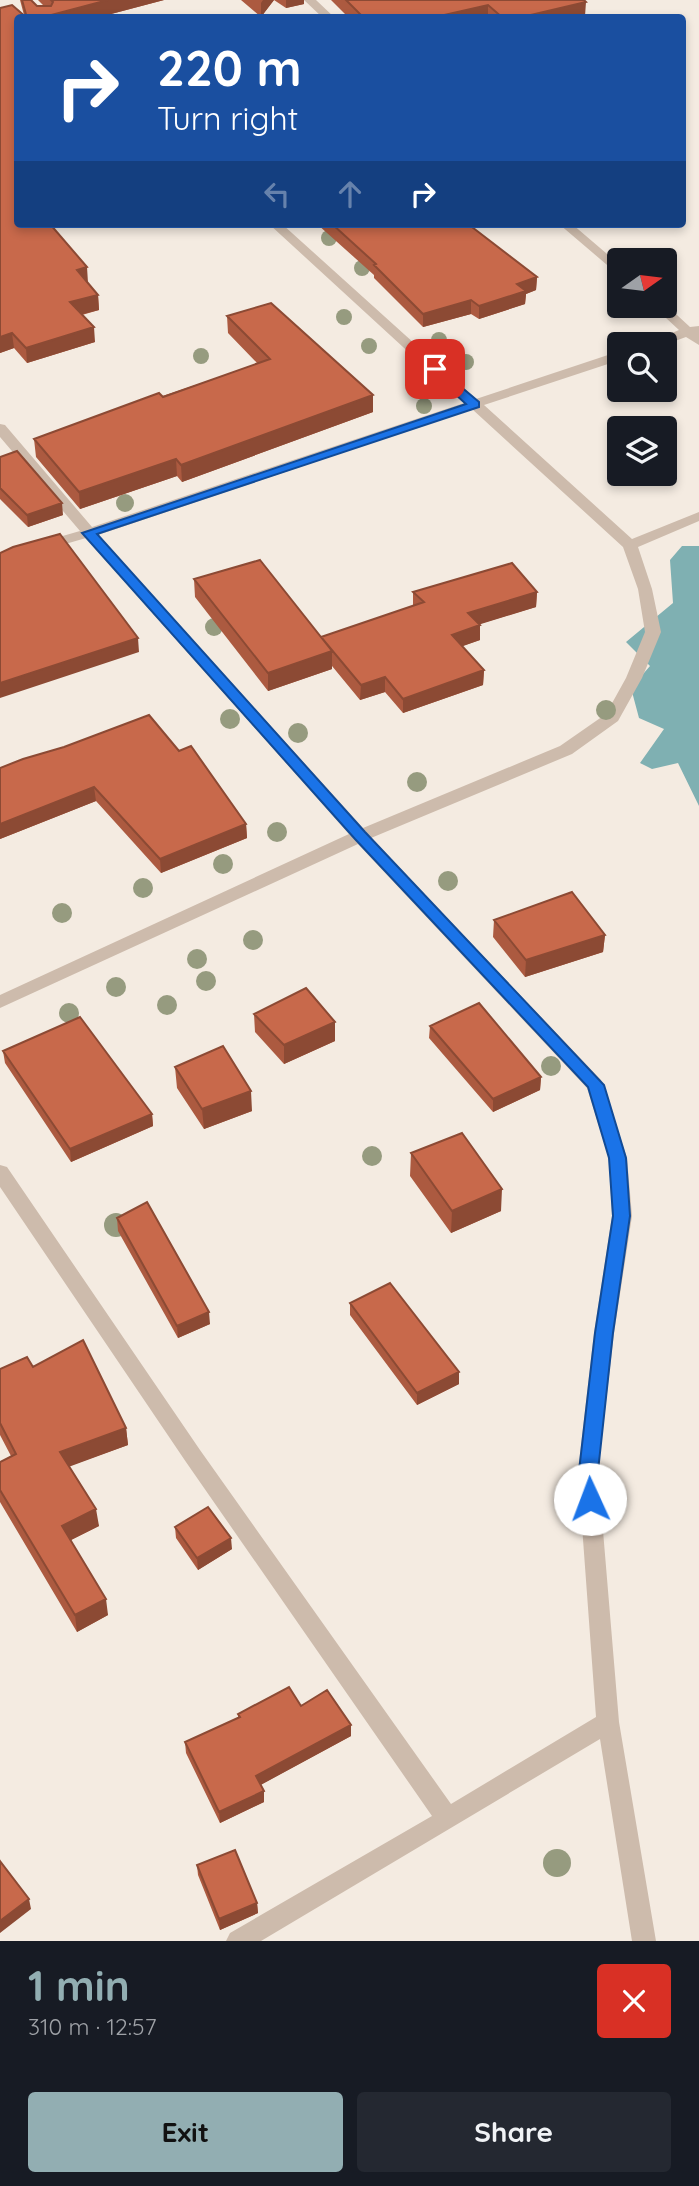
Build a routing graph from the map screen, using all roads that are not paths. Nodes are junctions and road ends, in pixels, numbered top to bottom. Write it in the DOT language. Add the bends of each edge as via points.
graph roads {
  1 [pos="310,0"];
  2 [pos="326,14"];
  3 [pos="279,228"];
  4 [pos="570,228"];
  5 [pos="607,261"];
  6 [pos="676,318"];
  7 [pos="693,330"];
  8 [pos="699,341"];
  9 [pos="607,359"];
  10 [pos="475,405"];
  11 [pos="0,428"];
  12 [pos="699,516"];
  13 [pos="89,533"];
  14 [pos="630,545"];
  15 [pos="0,559"];
  16 [pos="360,836"];
  17 [pos="0,1002"];
  18 [pos="0,1171"];
  19 [pos="608,1722"];
  20 [pos="448,1819"];
  21 [pos="238,1941"];
  22 [pos="644,1941"];
  1 -- 2 [label="street"];
  3 -- 10 [label="street"];
  4 -- 5 [label="street"];
  6 -- 7 [label="street"];
  7 -- 8 [label="street"];
  9 -- 10 [label="street"];
  10 -- 13 [label="street"];
  10 -- 14 [label="street"];
  11 -- 13 [label="street"];
  12 -- 14 [label="street"];
  13 -- 15 [label="street"];
  13 -- 16 [label="street"];
  14 -- 16 [label="street" via="653,632 612,717 566,750"];
  16 -- 17 [label="street"];
  16 -- 19 [label="street" via="595,1085 618,1158 622,1216 588,1471"];
  18 -- 20 [label="street"];
  19 -- 20 [label="street"];
  19 -- 22 [label="street"];
  20 -- 21 [label="street"];
}
